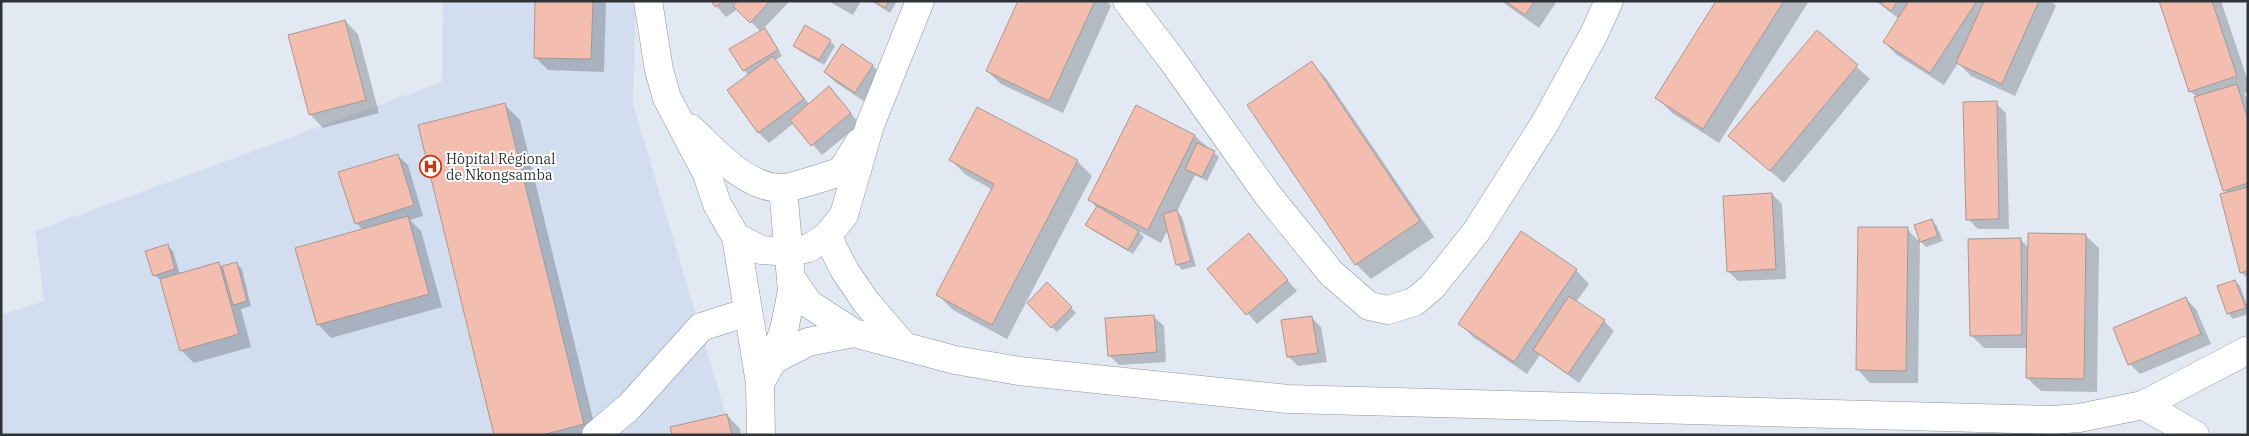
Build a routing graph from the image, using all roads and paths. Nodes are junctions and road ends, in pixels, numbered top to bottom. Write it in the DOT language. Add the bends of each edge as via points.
graph roads {
  1 [pos="648,1"];
  2 [pos="920,1"];
  3 [pos="1127,1"];
  4 [pos="1609,1"];
  5 [pos="675,114"];
  6 [pos="870,125"];
  7 [pos="783,188"];
  8 [pos="827,236"];
  9 [pos="736,237"];
  10 [pos="790,265"];
  11 [pos="748,312"];
  12 [pos="854,333"];
  13 [pos="902,345"];
  14 [pos="2248,350"];
  15 [pos="766,371"];
  16 [pos="2143,405"];
  17 [pos="596,435"];
  18 [pos="761,435"];
  19 [pos="2195,435"];
  1 -- 5 [label="street" via="659,70"];
  2 -- 6 [label="street"];
  3 -- 4 [label="street" via="1267,194 1331,273 1370,306 1388,310 1414,302 1432,287 1476,232 1545,123"];
  5 -- 7 [label="street" via="729,164 760,185"];
  5 -- 9 [label="street"];
  6 -- 7 [label="street" via="841,172"];
  6 -- 8 [label="street" via="844,215"];
  7 -- 10 [label="street"];
  8 -- 10 [label="street"];
  8 -- 13 [label="street" via="855,286"];
  9 -- 10 [label="street"];
  9 -- 11 [label="street"];
  10 -- 12 [label="street" via="810,304"];
  10 -- 15 [label="street" via="792,291 784,330"];
  11 -- 15 [label="street"];
  11 -- 17 [label="street" via="701,327 629,407"];
  12 -- 13 [label="street"];
  12 -- 15 [label="street" via="808,342"];
  13 -- 16 [label="street" via="955,360 1018,371 1288,399 2053,420"];
  14 -- 16 [label="street"];
  15 -- 18 [label="street"];
  16 -- 19 [label="street"];
}
